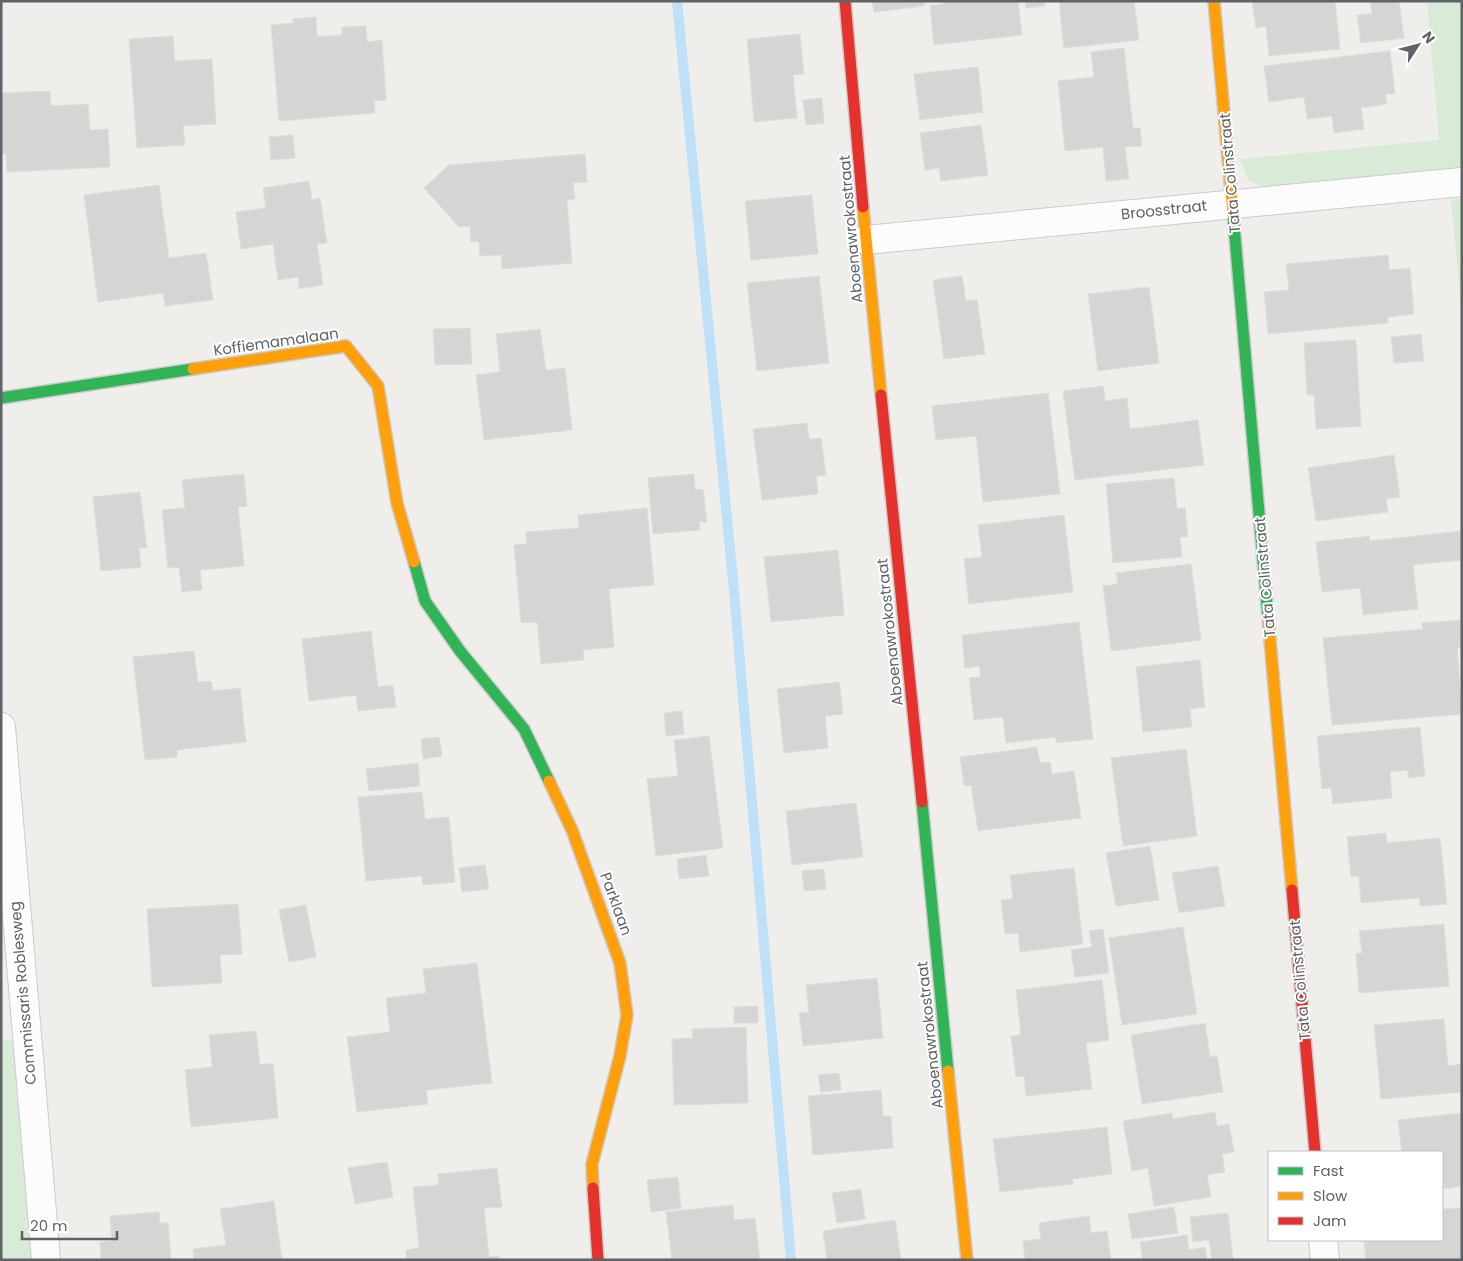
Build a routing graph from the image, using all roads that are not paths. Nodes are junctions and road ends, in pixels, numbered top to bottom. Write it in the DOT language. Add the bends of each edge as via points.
graph roads {
  1 [pos="845,1"];
  2 [pos="1214,1"];
  3 [pos="1462,182"];
  4 [pos="1232,203"];
  5 [pos="866,240"];
  6 [pos="1,398"];
  7 [pos="425,602"];
  8 [pos="1,727"];
  9 [pos="1315,1151"];
  10 [pos="1323,1241"];
  11 [pos="46,1260"];
  12 [pos="598,1260"];
  13 [pos="967,1260"];
  14 [pos="1325,1260"];
  1 -- 5 [label="street, Aboenawrokostraat"];
  2 -- 4 [label="street, Tata Colinstraat"];
  3 -- 4 [label="street, Broosstraat"];
  4 -- 5 [label="street, Broosstraat"];
  4 -- 9 [label="street, Tata Colinstraat"];
  5 -- 13 [label="street, Aboenawrokostraat"];
  6 -- 7 [label="street, Koffiemamalaan" via="346,346 378,386 397,503"];
  7 -- 12 [label="street, Parklaan" via="460,651 524,729 572,830 620,963 627,1015 620,1056 592,1164"];
  8 -- 11 [label="street, Commissaris Roblesweg"];
  10 -- 14 [label="street"];
}
